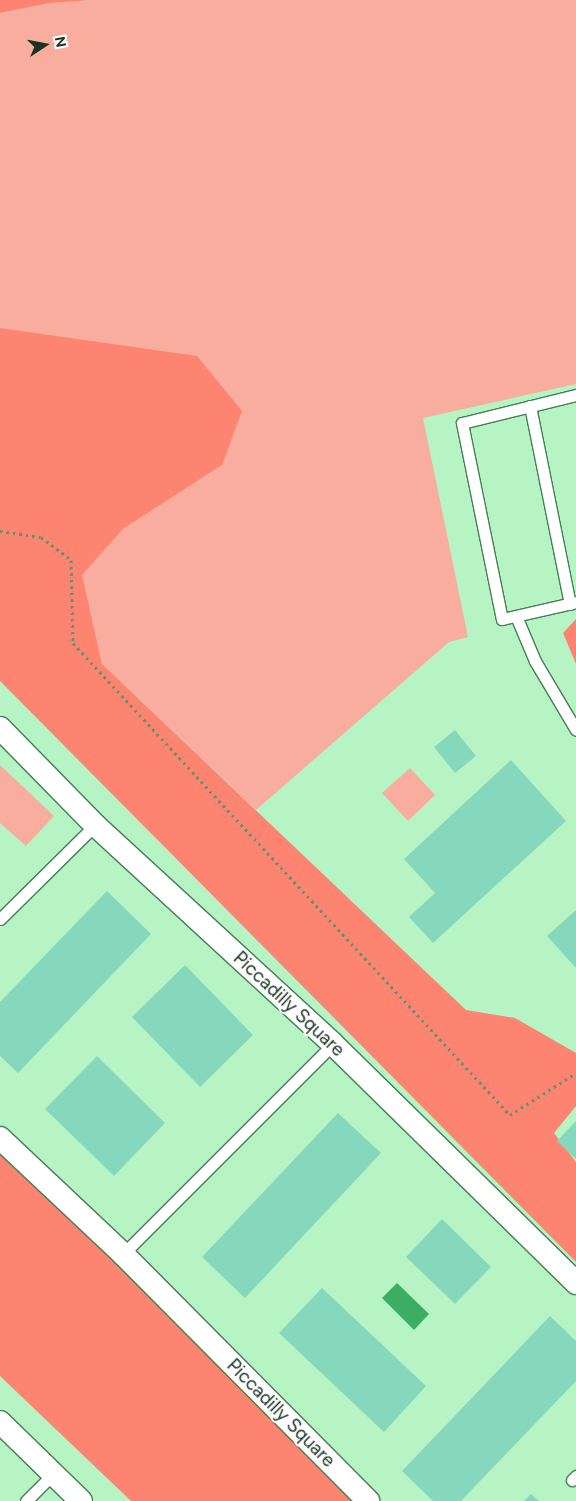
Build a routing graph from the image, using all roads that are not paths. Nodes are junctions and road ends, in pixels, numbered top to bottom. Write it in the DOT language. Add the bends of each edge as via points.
graph roads {
  1 [pos="576,395"];
  2 [pos="530,406"];
  3 [pos="573,603"];
  4 [pos="516,616"];
  5 [pos="0,728"];
  6 [pos="576,730"];
  7 [pos="94,825"];
  8 [pos="0,919"];
  9 [pos="332,1044"];
  10 [pos="0,1138"];
  11 [pos="123,1254"];
  12 [pos="576,1283"];
  13 [pos="0,1422"];
  14 [pos="53,1474"];
  15 [pos="26,1501"];
  16 [pos="81,1501"];
  17 [pos="368,1501"];
  1 -- 2 [label="lane"];
  2 -- 3 [label="lane"];
  2 -- 4 [label="lane" via="462,423 502,618"];
  3 -- 4 [label="lane"];
  4 -- 6 [label="lane" via="535,661"];
  5 -- 7 [label="street, Piccadilly Square"];
  7 -- 8 [label="lane"];
  7 -- 9 [label="street, Piccadilly Square"];
  9 -- 11 [label="lane"];
  9 -- 12 [label="street, Piccadilly Square"];
  10 -- 11 [label="street, Piccadilly Square"];
  11 -- 17 [label="street, Piccadilly Square"];
  13 -- 14 [label="street"];
  14 -- 15 [label="lane"];
  14 -- 16 [label="street"];
}
